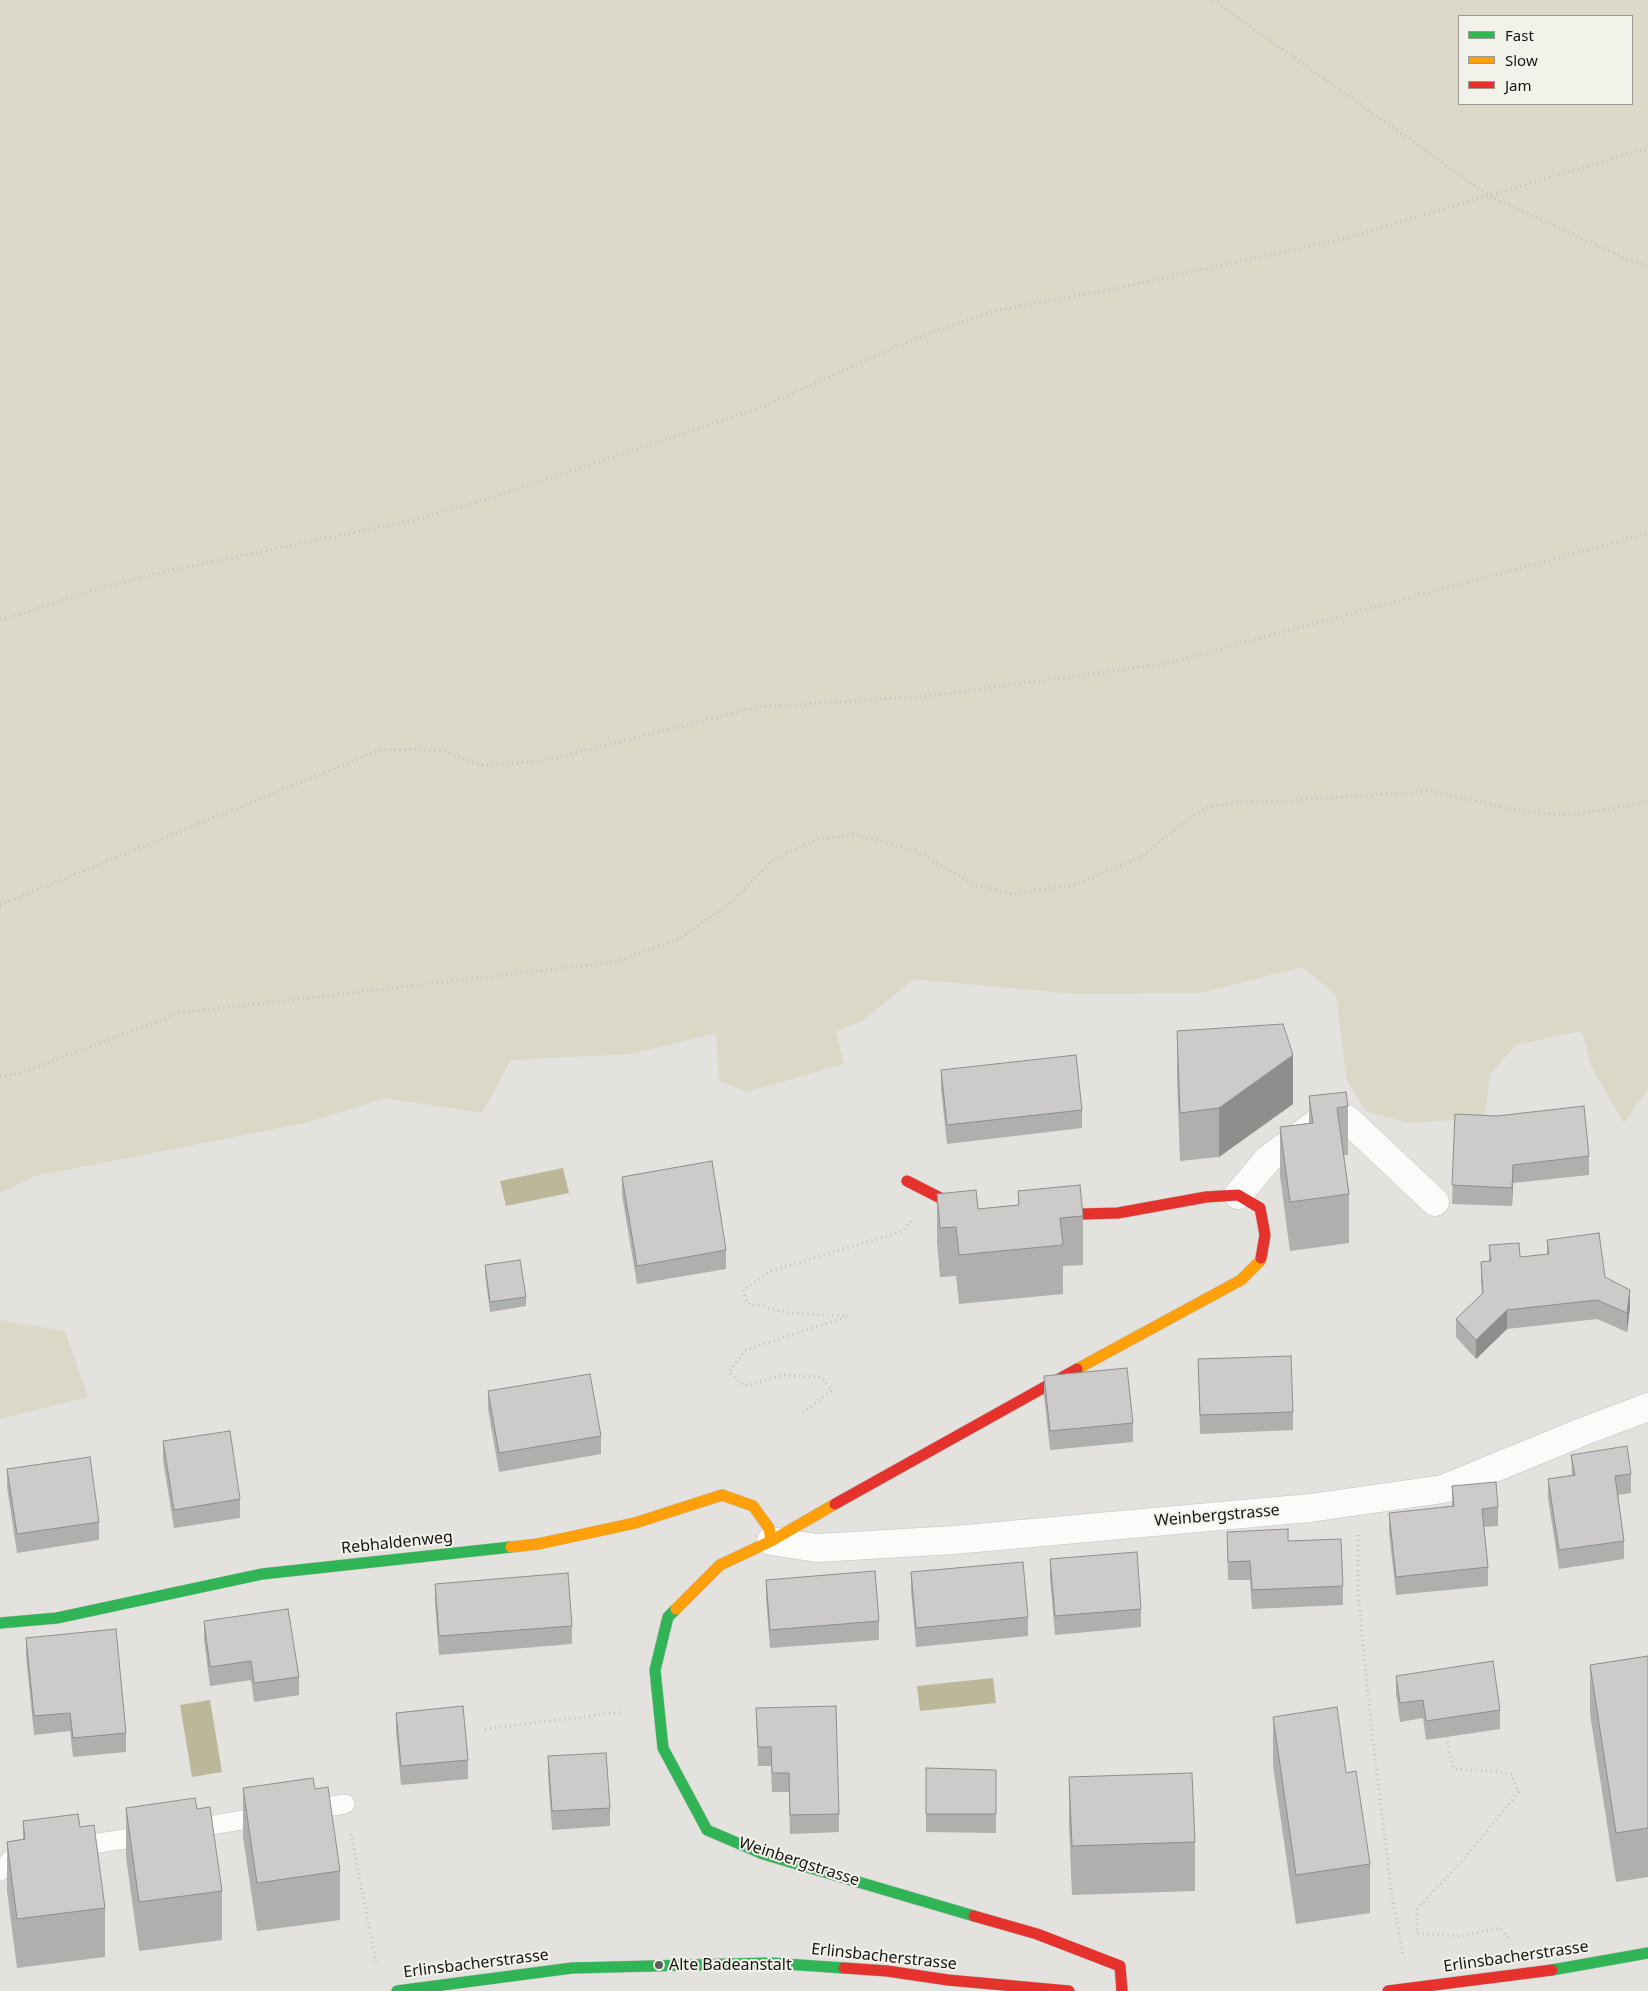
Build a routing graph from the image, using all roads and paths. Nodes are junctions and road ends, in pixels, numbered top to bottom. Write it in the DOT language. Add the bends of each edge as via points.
graph roads {
  1 [pos="1213,0"];
  2 [pos="1648,148"];
  3 [pos="1491,197"];
  4 [pos="1648,266"];
  5 [pos="1648,531"];
  6 [pos="0,620"];
  7 [pos="1648,802"];
  8 [pos="0,906"];
  9 [pos="0,1077"];
  10 [pos="907,1181"];
  11 [pos="933,1193"];
  12 [pos="1238,1195"];
  13 [pos="1436,1202"];
  14 [pos="980,1212"];
  15 [pos="1038,1215"];
  16 [pos="1648,1408"];
  17 [pos="803,1413"];
  18 [pos="1358,1501"];
  19 [pos="771,1541"];
  20 [pos="0,1623"];
  21 [pos="659,1707"];
  22 [pos="485,1729"];
  23 [pos="1446,1737"];
  24 [pos="345,1804"];
  25 [pos="0,1871"];
  26 [pos="1648,1953"];
  27 [pos="375,1955"];
  28 [pos="1403,1958"];
  29 [pos="1520,1975"];
  30 [pos="948,1985"];
  31 [pos="397,1991"];
  32 [pos="1069,1991"];
  33 [pos="1122,1991"];
  34 [pos="1388,1991"];
  1 -- 3 [label="path"];
  2 -- 3 [label="path"];
  3 -- 4 [label="path"];
  3 -- 6 [label="path" via="1343,239 1118,288 993,311 904,343 762,407 490,498 414,520 153,574 77,594"];
  5 -- 8 [label="path" via="1469,583 1164,664 928,696 757,707 538,762 481,765 443,751 380,750"];
  7 -- 9 [label="path" via="1572,814 1525,812 1431,792 1239,802 1209,807 1184,822 1142,857 1074,885 1011,894 974,884 916,851 854,834 814,840 772,861 731,903 679,939 615,962 179,1014 22,1072"];
  10 -- 11 [label="street"];
  11 -- 14 [label="street" via="962,1209"];
  11 -- 17 [label="path" via="903,1231 771,1271 742,1290 747,1303 790,1313 849,1316 746,1350 729,1372 744,1386 783,1375 821,1377 832,1390"];
  12 -- 13 [label="street" via="1268,1159 1317,1124 1347,1119"];
  12 -- 15 [label="street" via="1118,1213"];
  12 -- 19 [label="street, Weinbergstrasse" via="1260,1208 1265,1235 1260,1261 1241,1280"];
  16 -- 18 [label="street, Weinbergstrasse" via="1443,1489"];
  18 -- 19 [label="street, Weinbergstrasse" via="954,1540 817,1548"];
  18 -- 28 [label="path" via="1358,1592 1392,1897"];
  19 -- 20 [label="street, Rebhaldenweg" via="769,1528 753,1506 722,1495 635,1523 538,1544 262,1574 57,1618"];
  19 -- 21 [label="street, Weinbergstrasse" via="720,1566 668,1617 655,1670"];
  21 -- 22 [label="path"];
  21 -- 33 [label="street, Weinbergstrasse" via="663,1748 706,1830 763,1854 1037,1934 1120,1966"];
  23 -- 29 [label="path" via="1454,1768 1511,1774 1519,1792 1418,1909 1418,1933 1462,1936 1500,1928 1515,1946"];
  24 -- 25 [label="lane" via="15,1856"];
  24 -- 27 [label="path"];
  26 -- 29 [label="street, Erlinsbacherstrasse"];
  29 -- 34 [label="street, Erlinsbacherstrasse"];
  30 -- 31 [label="street, Erlinsbacherstrasse" via="887,1971 771,1963 572,1968"];
  30 -- 32 [label="street, Erlinsbacherstrasse"];
}
